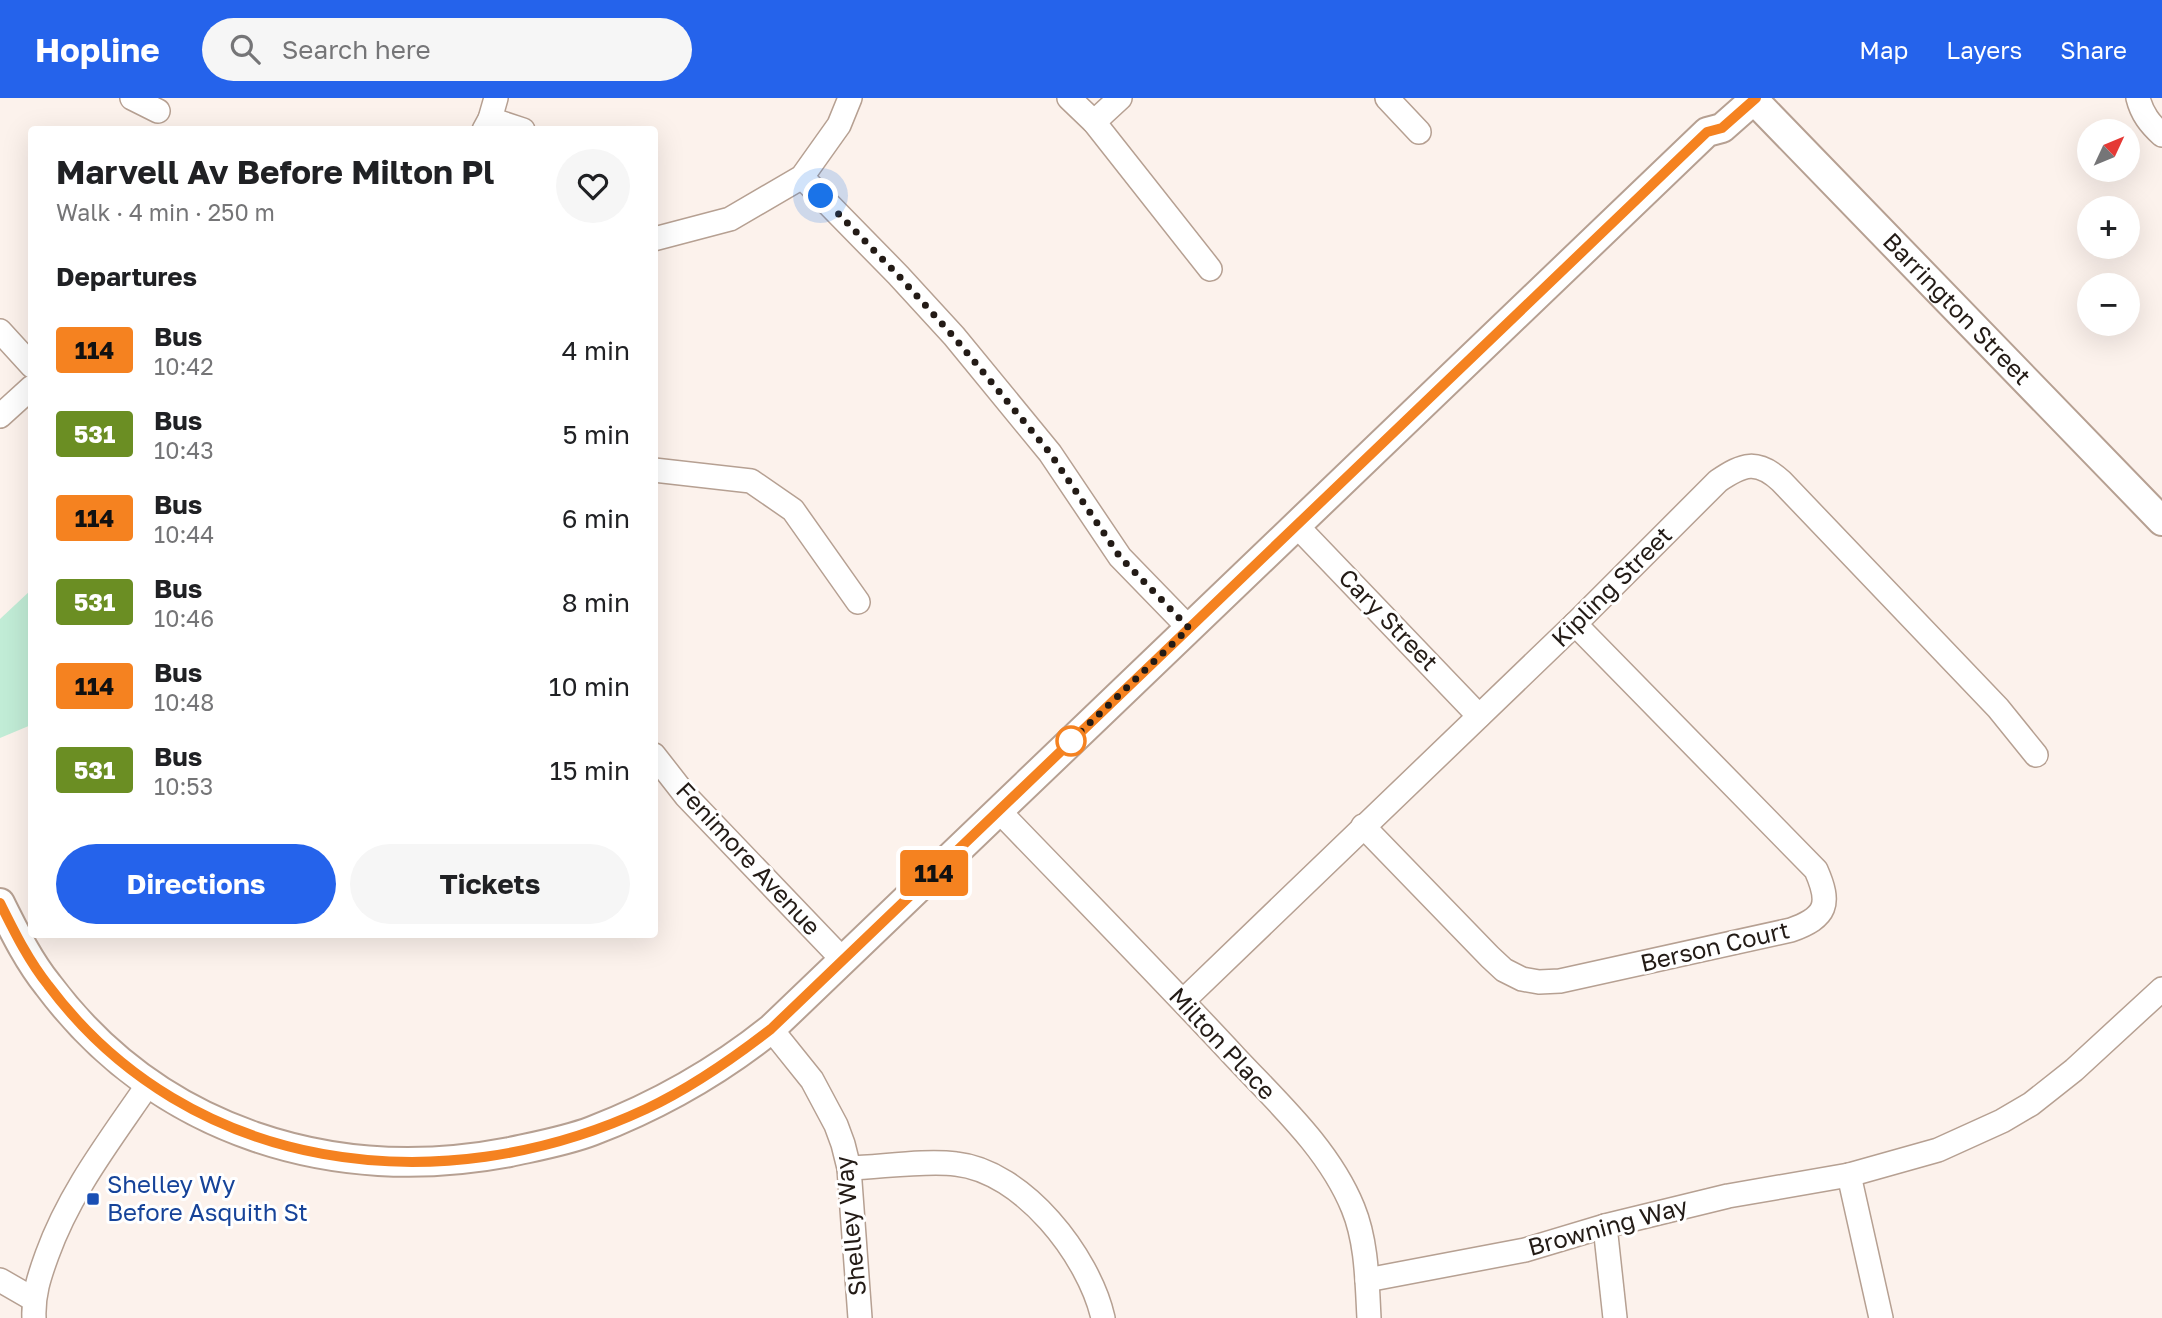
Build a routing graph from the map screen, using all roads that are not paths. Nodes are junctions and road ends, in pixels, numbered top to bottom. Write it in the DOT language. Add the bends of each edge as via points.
graph roads {
  1 [pos="132,98"];
  2 [pos="850,98"];
  3 [pos="1069,98"];
  4 [pos="1120,98"];
  5 [pos="1387,98"];
  6 [pos="1753,98"];
  7 [pos="2138,98"];
  8 [pos="158,111"];
  9 [pos="490,116"];
  10 [pos="1094,122"];
  11 [pos="514,126"];
  12 [pos="1419,132"];
  13 [pos="2162,135"];
  14 [pos="802,177"];
  15 [pos="658,238"];
  16 [pos="1210,269"];
  17 [pos="0,331"];
  18 [pos="28,362"];
  19 [pos="28,391"];
  20 [pos="0,416"];
  21 [pos="658,470"];
  22 [pos="2162,495"];
  23 [pos="2162,521"];
  24 [pos="1296,524"];
  25 [pos="858,602"];
  26 [pos="1575,624"];
  27 [pos="1189,628"];
  28 [pos="1479,716"];
  29 [pos="2036,755"];
  30 [pos="658,760"];
  31 [pos="999,811"];
  32 [pos="1363,826"];
  33 [pos="0,903"];
  34 [pos="844,961"];
  35 [pos="2162,989"];
  36 [pos="1183,1001"];
  37 [pos="771,1029"];
  38 [pos="149,1083"];
  39 [pos="849,1168"];
  40 [pos="1849,1175"];
  41 [pos="1605,1226"];
  42 [pos="0,1280"];
  43 [pos="1367,1280"];
  44 [pos="33,1308"];
  45 [pos="860,1318"];
  46 [pos="1103,1318"];
  47 [pos="1369,1318"];
  48 [pos="1615,1318"];
  49 [pos="1881,1318"];
  1 -- 8 [label="street"];
  2 -- 14 [label="street" via="839,125"];
  3 -- 10 [label="street"];
  4 -- 10 [label="street"];
  5 -- 12 [label="street"];
  6 -- 22 [label="street, Barrington Street"];
  6 -- 23 [label="street, Barrington Street"];
  6 -- 24 [label="street" via="1710,117 1707,132"];
  7 -- 13 [label="street" via="2148,122"];
  9 -- 11 [label="street"];
  10 -- 16 [label="street"];
  14 -- 15 [label="street" via="730,219"];
  14 -- 27 [label="street" via="954,337 1050,453 1120,557"];
  17 -- 18 [label="street"];
  19 -- 20 [label="street"];
  21 -- 25 [label="street" via="751,481 793,510"];
  24 -- 27 [label="street"];
  24 -- 28 [label="street, Cary Street"];
  26 -- 28 [label="street, Kipling Street"];
  26 -- 29 [label="street, Kipling Street" via="1718,481 1758,465 1800,500 1998,708"];
  26 -- 32 [label="street, Berson Court" via="1815,870 1825,897 1816,918 1791,930 1597,974 1539,982 1522,979 1490,957"];
  27 -- 31 [label="street"];
  28 -- 32 [label="street, Kipling Street"];
  30 -- 34 [label="street, Fenimore Avenue" via="686,796"];
  31 -- 34 [label="street"];
  31 -- 36 [label="street, Milton Place"];
  32 -- 36 [label="street, Kipling Street"];
  33 -- 38 [label="street" via="29,957 69,1011"];
  34 -- 37 [label="street"];
  35 -- 40 [label="street, Browning Way" via="2031,1104 1938,1150"];
  36 -- 43 [label="street, Milton Place" via="1323,1156 1353,1208"];
  37 -- 38 [label="street" via="695,1083 589,1132 538,1146 436,1161 346,1158 295,1150 220,1124"];
  37 -- 39 [label="street, Shelley Way" via="824,1102"];
  38 -- 44 [label="street" via="58,1224"];
  39 -- 45 [label="street, Shelley Way"];
  39 -- 46 [label="street" via="955,1163 994,1176 1017,1190 1054,1226 1089,1279"];
  40 -- 41 [label="street, Browning Way" via="1728,1196"];
  40 -- 49 [label="street"];
  41 -- 43 [label="street, Browning Way" via="1525,1250"];
  41 -- 48 [label="street"];
  42 -- 44 [label="street"];
  43 -- 47 [label="street, Milton Place"];
}
